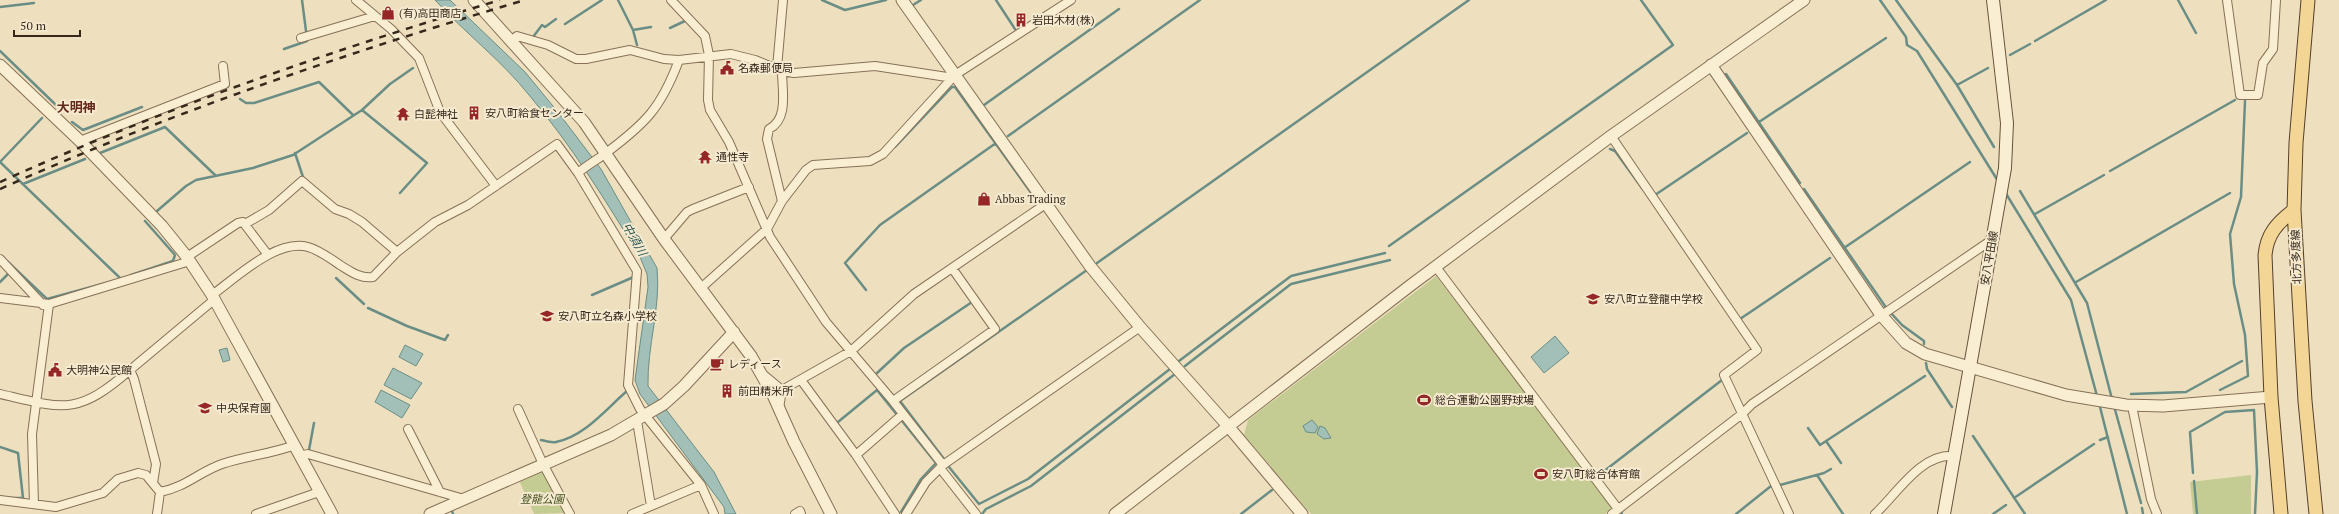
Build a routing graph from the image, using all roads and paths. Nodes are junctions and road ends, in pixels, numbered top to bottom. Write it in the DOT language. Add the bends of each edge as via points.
graph roads {
  1 [pos="356,0"];
  2 [pos="474,0"];
  3 [pos="671,0"];
  4 [pos="783,0"];
  5 [pos="902,0"];
  6 [pos="1071,0"];
  7 [pos="1804,0"];
  8 [pos="1993,0"];
  9 [pos="2227,0"];
  10 [pos="2276,0"];
  11 [pos="2308,0"];
  12 [pos="375,16"];
  13 [pos="301,38"];
  14 [pos="512,40"];
  15 [pos="709,55"];
  16 [pos="679,60"];
  17 [pos="0,65"];
  18 [pos="1711,65"];
  19 [pos="223,66"];
  20 [pos="780,70"];
  21 [pos="955,75"];
  22 [pos="1611,136"];
  23 [pos="80,141"];
  24 [pos="602,156"];
  25 [pos="580,171"];
  26 [pos="496,186"];
  27 [pos="749,186"];
  28 [pos="782,201"];
  29 [pos="1047,203"];
  30 [pos="2294,210"];
  31 [pos="245,224"];
  32 [pos="767,229"];
  33 [pos="664,239"];
  34 [pos="1993,239"];
  35 [pos="397,252"];
  36 [pos="268,255"];
  37 [pos="0,259"];
  38 [pos="189,259"];
  39 [pos="1436,267"];
  40 [pos="952,268"];
  41 [pos="701,288"];
  42 [pos="213,297"];
  43 [pos="0,298"];
  44 [pos="46,304"];
  45 [pos="1880,315"];
  46 [pos="1140,327"];
  47 [pos="734,332"];
  48 [pos="851,351"];
  49 [pos="1970,368"];
  50 [pos="130,370"];
  51 [pos="763,375"];
  52 [pos="801,380"];
  53 [pos="782,390"];
  54 [pos="0,394"];
  55 [pos="2271,398"];
  56 [pos="893,401"];
  57 [pos="37,403"];
  58 [pos="2126,405"];
  59 [pos="779,408"];
  60 [pos="518,409"];
  61 [pos="903,414"];
  62 [pos="1742,414"];
  63 [pos="644,416"];
  64 [pos="1228,426"];
  65 [pos="408,429"];
  66 [pos="295,446"];
  67 [pos="856,455"];
  68 [pos="300,456"];
  69 [pos="1954,456"];
  70 [pos="543,464"];
  71 [pos="942,467"];
  72 [pos="153,483"];
  73 [pos="701,485"];
  74 [pos="160,492"];
  75 [pos="319,492"];
  76 [pos="440,492"];
  77 [pos="464,499"];
  78 [pos="0,500"];
  79 [pos="34,504"];
  80 [pos="651,506"];
  81 [pos="1615,512"];
  82 [pos="157,514"];
  83 [pos="256,514"];
  84 [pos="332,514"];
  85 [pos="430,514"];
  86 [pos="570,514"];
  87 [pos="632,514"];
  88 [pos="714,514"];
  89 [pos="795,514"];
  90 [pos="801,514"];
  91 [pos="831,514"];
  92 [pos="895,514"];
  93 [pos="906,514"];
  94 [pos="976,514"];
  95 [pos="1115,514"];
  96 [pos="1302,514"];
  97 [pos="1789,514"];
  98 [pos="1875,514"];
  99 [pos="1944,514"];
  100 [pos="2157,514"];
  101 [pos="2281,514"];
  102 [pos="2316,514"];
  1 -- 12 [label="street"];
  2 -- 14 [label="street"];
  3 -- 15 [label="street" via="705,36"];
  4 -- 20 [label="street"];
  5 -- 21 [label="street"];
  6 -- 21 [label="street"];
  7 -- 18 [label="street"];
  8 -- 34 [label="main road, 安八平田線" via="2007,123 2005,168"];
  9 -- 10 [label="street" via="2240,95 2258,96 2263,63 2273,49"];
  11 -- 30 [label="main road, 北方多度線" via="2296,143"];
  12 -- 13 [label="street"];
  12 -- 26 [label="street" via="419,58 440,112"];
  14 -- 16 [label="street" via="517,36 548,45 576,59 630,50 664,59"];
  14 -- 24 [label="street" via="584,122"];
  15 -- 16 [label="street"];
  15 -- 20 [label="street" via="730,54"];
  15 -- 27 [label="street" via="710,110 729,142"];
  16 -- 24 [label="street" via="654,111"];
  17 -- 23 [label="street"];
  18 -- 22 [label="street"];
  18 -- 45 [label="street"];
  19 -- 23 [label="street" via="226,84"];
  20 -- 21 [label="street" via="794,73 875,66 940,76"];
  20 -- 28 [label="street" via="782,117 769,129 767,139"];
  21 -- 28 [label="street" via="883,154 870,161 813,165 806,170"];
  21 -- 29 [label="street"];
  22 -- 39 [label="street"];
  22 -- 62 [label="street" via="1757,350 1724,375"];
  23 -- 38 [label="street" via="162,226"];
  24 -- 25 [label="street"];
  24 -- 33 [label="street"];
  25 -- 26 [label="street" via="557,144"];
  25 -- 63 [label="street" via="637,271 628,386"];
  26 -- 35 [label="street" via="468,206 435,222"];
  27 -- 32 [label="street"];
  27 -- 33 [label="street" via="693,208"];
  28 -- 32 [label="street"];
  29 -- 40 [label="street"];
  29 -- 46 [label="street" via="1090,266"];
  30 -- 55 [label="main road" via="2277,223 2266,246 2264,268"];
  30 -- 102 [label="main road, 北方多度線" via="2305,401"];
  31 -- 35 [label="street" via="269,210 302,181 334,209 362,222"];
  31 -- 36 [label="street"];
  31 -- 38 [label="street" via="238,223"];
  32 -- 41 [label="street"];
  32 -- 48 [label="street" via="805,293"];
  33 -- 41 [label="street"];
  34 -- 45 [label="street"];
  34 -- 49 [label="main road, 安八平田線"];
  35 -- 36 [label="street" via="377,275 369,278 356,274 307,247 288,247"];
  36 -- 42 [label="street"];
  37 -- 44 [label="street"];
  38 -- 42 [label="street"];
  38 -- 44 [label="street"];
  39 -- 64 [label="street"];
  39 -- 81 [label="street"];
  40 -- 48 [label="street" via="914,294"];
  40 -- 56 [label="street" via="995,329"];
  41 -- 47 [label="street"];
  42 -- 50 [label="street"];
  42 -- 66 [label="street"];
  43 -- 44 [label="street"];
  44 -- 57 [label="street"];
  45 -- 49 [label="street" via="1906,343 1925,354"];
  45 -- 62 [label="street" via="1752,404"];
  46 -- 64 [label="street"];
  46 -- 71 [label="street"];
  47 -- 51 [label="street"];
  47 -- 63 [label="street" via="684,386 664,404"];
  48 -- 52 [label="street"];
  48 -- 56 [label="street"];
  49 -- 58 [label="street" via="2066,395"];
  49 -- 69 [label="main road, 安八平田線"];
  50 -- 57 [label="street" via="94,398 75,405 53,407"];
  50 -- 72 [label="street" via="156,464"];
  51 -- 53 [label="street"];
  51 -- 59 [label="street"];
  52 -- 53 [label="street"];
  52 -- 67 [label="street"];
  53 -- 59 [label="street"];
  54 -- 57 [label="street"];
  55 -- 58 [label="street" via="2163,406"];
  55 -- 101 [label="main road"];
  56 -- 61 [label="street"];
  57 -- 79 [label="street" via="32,441"];
  58 -- 100 [label="street"];
  59 -- 91 [label="street"];
  60 -- 70 [label="street"];
  61 -- 67 [label="street"];
  61 -- 71 [label="street"];
  62 -- 81 [label="street"];
  62 -- 97 [label="street"];
  63 -- 70 [label="street" via="611,435"];
  63 -- 73 [label="street"];
  63 -- 80 [label="street"];
  64 -- 95 [label="street"];
  64 -- 96 [label="street"];
  65 -- 76 [label="street"];
  66 -- 68 [label="street"];
  66 -- 74 [label="street" via="223,464 188,484"];
  67 -- 92 [label="street"];
  68 -- 75 [label="street"];
  68 -- 76 [label="street" via="308,454"];
  69 -- 98 [label="street" via="1940,456 1909,476"];
  69 -- 99 [label="main road, 安八平田線"];
  70 -- 77 [label="street"];
  70 -- 86 [label="street"];
  71 -- 93 [label="street" via="926,482"];
  71 -- 94 [label="street"];
  72 -- 74 [label="street"];
  72 -- 79 [label="street" via="146,475 138,473 118,479 103,494 56,507"];
  73 -- 80 [label="street"];
  73 -- 88 [label="street"];
  74 -- 82 [label="street"];
  75 -- 83 [label="street"];
  75 -- 84 [label="street"];
  76 -- 77 [label="street"];
  77 -- 85 [label="street"];
  78 -- 79 [label="street"];
  80 -- 87 [label="street"];
  89 -- 90 [label="street"];
}
